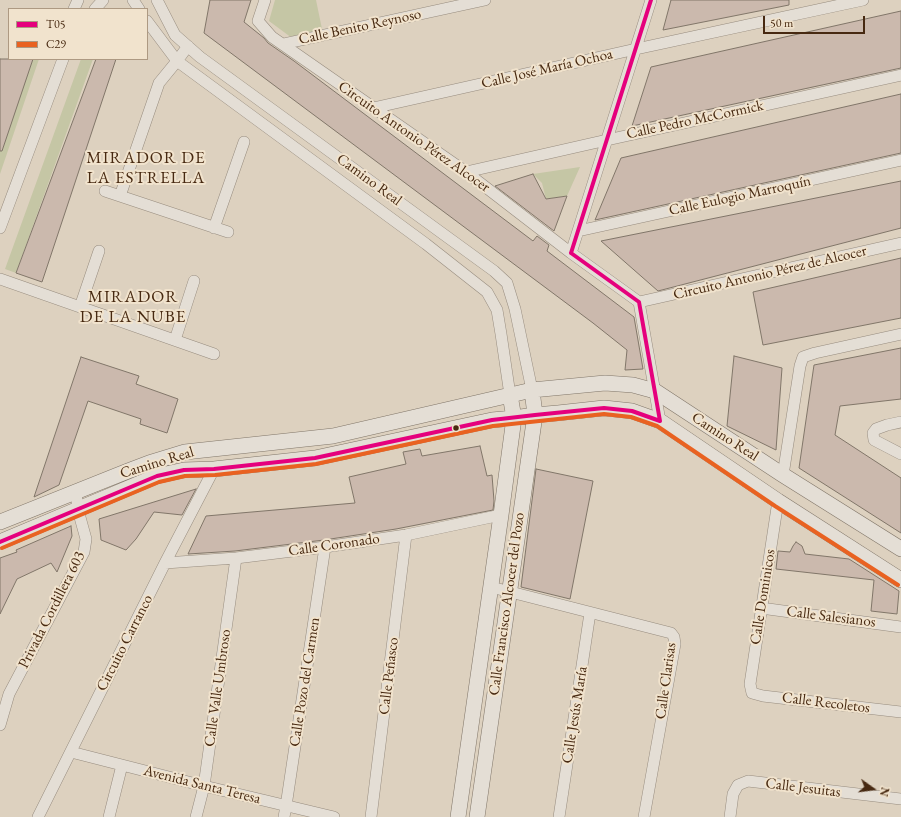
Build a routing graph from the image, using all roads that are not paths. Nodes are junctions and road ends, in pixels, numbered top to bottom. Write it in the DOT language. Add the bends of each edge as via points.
graph roads {
  1 [pos="103,0"];
  2 [pos="157,0"];
  3 [pos="167,0"];
  4 [pos="265,0"];
  5 [pos="485,0"];
  6 [pos="651,0"];
  7 [pos="863,0"];
  8 [pos="96,8"];
  9 [pos="164,14"];
  10 [pos="148,22"];
  11 [pos="283,44"];
  12 [pos="188,46"];
  13 [pos="636,49"];
  14 [pos="63,60"];
  15 [pos="178,61"];
  16 [pos="901,75"];
  17 [pos="373,108"];
  18 [pos="607,140"];
  19 [pos="244,142"];
  20 [pos="901,160"];
  21 [pos="466,172"];
  22 [pos="104,191"];
  23 [pos="120,196"];
  24 [pos="0,228"];
  25 [pos="214,228"];
  26 [pos="578,231"];
  27 [pos="228,232"];
  28 [pos="901,243"];
  29 [pos="99,251"];
  30 [pos="571,253"];
  31 [pos="0,279"];
  32 [pos="194,281"];
  33 [pos="639,302"];
  34 [pos="80,307"];
  35 [pos="901,334"];
  36 [pos="175,340"];
  37 [pos="214,354"];
  38 [pos="532,390"];
  39 [pos="655,391"];
  40 [pos="510,395"];
  41 [pos="535,415"];
  42 [pos="514,418"];
  43 [pos="660,421"];
  44 [pos="901,422"];
  45 [pos="901,454"];
  46 [pos="214,470"];
  47 [pos="783,475"];
  48 [pos="76,492"];
  49 [pos="778,501"];
  50 [pos="78,510"];
  51 [pos="501,515"];
  52 [pos="0,522"];
  53 [pos="406,535"];
  54 [pos="0,542"];
  55 [pos="325,547"];
  56 [pos="901,549"];
  57 [pos="236,558"];
  58 [pos="165,563"];
  59 [pos="901,580"];
  60 [pos="491,587"];
  61 [pos="509,591"];
  62 [pos="761,608"];
  63 [pos="590,613"];
  64 [pos="901,627"];
  65 [pos="752,693"];
  66 [pos="901,712"];
  67 [pos="0,725"];
  68 [pos="71,752"];
  69 [pos="122,765"];
  70 [pos="204,786"];
  71 [pos="901,799"];
  72 [pos="285,812"];
  73 [pos="38,817"];
  74 [pos="109,817"];
  75 [pos="196,817"];
  76 [pos="334,817"];
  77 [pos="371,817"];
  78 [pos="458,817"];
  79 [pos="477,817"];
  80 [pos="559,817"];
  81 [pos="644,817"];
  82 [pos="730,817"];
  1 -- 8 [label="street"];
  2 -- 9 [label="street, Camino Real"];
  3 -- 9 [label="street"];
  4 -- 11 [label="street, Circuito Antonio Pérez Alcocer" via="258,21 272,37"];
  5 -- 11 [label="street, Calle Benito Reynoso"];
  6 -- 13 [label="street"];
  7 -- 13 [label="street, Calle José María Ochoa"];
  9 -- 12 [label="street, Camino Real" via="175,35"];
  10 -- 15 [label="street, Camino Real"];
  11 -- 17 [label="street, Circuito Antonio Pérez Alcocer"];
  12 -- 15 [label="street"];
  12 -- 38 [label="street, Camino Real" via="507,283"];
  13 -- 17 [label="street, Calle José María Ochoa"];
  13 -- 18 [label="street"];
  14 -- 24 [label="street"];
  15 -- 23 [label="street" via="159,83"];
  15 -- 40 [label="street, Camino Real" via="487,292 497,310"];
  16 -- 18 [label="street, Calle Pedro McCormick"];
  17 -- 21 [label="street, Circuito Antonio Pérez Alcocer"];
  18 -- 21 [label="street, Calle Pedro McCormick"];
  18 -- 26 [label="street"];
  19 -- 25 [label="street"];
  20 -- 26 [label="street, Calle Eulogio Marroquín"];
  21 -- 30 [label="street, Circuito Antonio Pérez Alcocer"];
  22 -- 23 [label="street"];
  23 -- 25 [label="street"];
  25 -- 27 [label="street"];
  26 -- 30 [label="street"];
  28 -- 33 [label="street, Circuito Antonio Pérez de Alcocer"];
  29 -- 34 [label="street"];
  30 -- 33 [label="street"];
  31 -- 34 [label="street"];
  32 -- 36 [label="street"];
  33 -- 39 [label="street"];
  34 -- 36 [label="street"];
  35 -- 47 [label="street" via="803,357"];
  36 -- 37 [label="street"];
  38 -- 39 [label="street, Camino Real" via="605,383 633,385"];
  38 -- 40 [label="street, Camino Real"];
  38 -- 41 [label="street, Calle Francisco Alcocer del Pozo"];
  39 -- 43 [label="street"];
  39 -- 47 [label="street, Camino Real"];
  40 -- 42 [label="street, Calle Francisco Alcocer del Pozo"];
  40 -- 48 [label="street, Camino Real" via="333,436 185,452 149,463"];
  41 -- 42 [label="street, Camino Real"];
  41 -- 43 [label="street, Camino Real" via="604,408 632,411"];
  41 -- 61 [label="street, Calle Francisco Alcocer del Pozo"];
  42 -- 46 [label="street, Camino Real" via="492,420 315,458"];
  42 -- 51 [label="street, Calle Francisco Alcocer del Pozo"];
  43 -- 49 [label="street, Camino Real"];
  44 -- 45 [label="street" via="876,429 873,433 874,440"];
  46 -- 50 [label="street, Camino Real" via="184,470 158,476"];
  46 -- 58 [label="street, Circuito Carranco"];
  47 -- 56 [label="street, Camino Real"];
  48 -- 50 [label="street, Privada Cordillera 603"];
  48 -- 52 [label="street, Camino Real"];
  49 -- 59 [label="street, Camino Real"];
  49 -- 62 [label="street, Calle Dominicos"];
  50 -- 54 [label="street, Camino Real"];
  50 -- 67 [label="street, Privada Cordillera 603" via="86,539 84,552 9,694"];
  51 -- 53 [label="street, Calle Coronado"];
  51 -- 60 [label="street, Calle Francisco Alcocer del Pozo"];
  53 -- 55 [label="street, Calle Coronado"];
  53 -- 77 [label="street, Calle Peñasco"];
  55 -- 57 [label="street, Calle Coronado"];
  55 -- 72 [label="street, Calle Pozo del Carmen"];
  57 -- 58 [label="street, Calle Coronado"];
  57 -- 70 [label="street, Calle Valle Umbroso"];
  58 -- 68 [label="street, Circuito Carranco"];
  60 -- 61 [label="street, Calle Clarisas"];
  60 -- 78 [label="street, Calle Francisco Alcocer del Pozo"];
  61 -- 63 [label="street, Calle Clarisas"];
  61 -- 79 [label="street, Calle Francisco Alcocer del Pozo"];
  62 -- 64 [label="street, Calle Salesianos"];
  62 -- 65 [label="street, Calle Dominicos" via="750,684"];
  63 -- 80 [label="street, Calle Jesús María"];
  63 -- 81 [label="street, Calle Clarisas" via="671,634 674,637 675,644"];
  65 -- 66 [label="street, Calle Recoletos"];
  68 -- 69 [label="street, Avenida Santa Teresa"];
  68 -- 73 [label="street, Circuito Carranco"];
  69 -- 70 [label="street, Avenida Santa Teresa"];
  69 -- 74 [label="street"];
  70 -- 72 [label="street, Avenida Santa Teresa"];
  70 -- 75 [label="street, Calle Valle Umbroso"];
  71 -- 82 [label="street, Calle Jesuitas" via="748,781 738,785 733,794"];
  72 -- 76 [label="street, Avenida Santa Teresa"];
}
